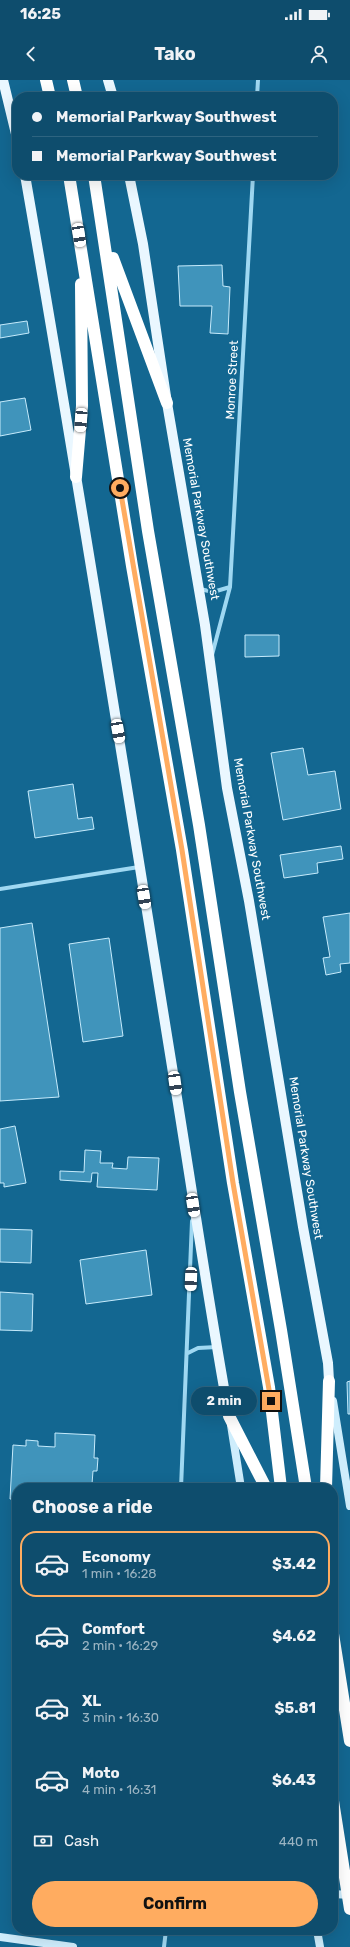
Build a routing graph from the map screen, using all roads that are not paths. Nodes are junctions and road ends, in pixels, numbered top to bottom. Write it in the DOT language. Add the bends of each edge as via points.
graph roads {
  1 [pos="3,80"];
  2 [pos="46,80"];
  3 [pos="73,80"];
  4 [pos="108,80"];
  5 [pos="258,80"];
  6 [pos="49,92"];
  7 [pos="76,92"];
  8 [pos="112,92"];
  9 [pos="257,92"];
  10 [pos="12,117"];
  11 [pos="26,180"];
  12 [pos="70,180"];
  13 [pos="95,180"];
  14 [pos="130,180"];
  15 [pos="253,180"];
  16 [pos="103,232"];
  17 [pos="81,247"];
  18 [pos="167,403"];
  19 [pos="76,477"];
  20 [pos="230,587"];
  21 [pos="198,588"];
  22 [pos="210,663"];
  23 [pos="139,867"];
  24 [pos="0,889"];
  25 [pos="193,1205"];
  26 [pos="217,1347"];
  27 [pos="188,1353"];
  28 [pos="329,1381"];
  29 [pos="229,1416"];
  30 [pos="181,1483"];
  31 [pos="240,1483"];
  32 [pos="263,1483"];
  33 [pos="280,1483"];
  34 [pos="305,1483"];
  35 [pos="326,1483"];
  36 [pos="350,1506"];
  37 [pos="338,1665"];
  38 [pos="350,1741"];
  39 [pos="338,1834"];
  40 [pos="338,1894"];
  41 [pos="350,1895"];
  42 [pos="350,1909"];
  43 [pos="165,1935"];
  44 [pos="318,1935"];
  45 [pos="0,1937"];
  46 [pos="73,1947"];
  47 [pos="164,1947"];
  48 [pos="320,1947"];
  1 -- 10 [label="main road"];
  2 -- 6 [label="highway"];
  3 -- 7 [label="highway"];
  4 -- 8 [label="main road"];
  5 -- 9 [label="street"];
  11 -- 19 [label="main road"];
  12 -- 17 [label="highway"];
  13 -- 16 [label="highway"];
  14 -- 18 [label="main road, Memorial Parkway Southwest" via="143,244"];
  15 -- 20 [label="street, Monroe Street"];
  16 -- 18 [label="highway"];
  16 -- 34 [label="highway" via="148,531 199,826"];
  17 -- 19 [label="highway" via="82,406"];
  17 -- 33 [label="highway" via="132,566 182,850 233,1183 269,1387"];
  18 -- 21 [label="main road, Memorial Parkway Southwest"];
  19 -- 23 [label="main road"];
  20 -- 21 [label="street" via="213,592"];
  20 -- 22 [label="street, Monroe Street"];
  21 -- 22 [label="main road, Memorial Parkway Southwest"];
  22 -- 28 [label="main road, Memorial Parkway Southwest" via="227,788 249,901"];
  23 -- 24 [label="street"];
  23 -- 25 [label="main road"];
  25 -- 26 [label="main road"];
  25 -- 27 [label="street"];
  26 -- 27 [label="street" via="198,1348"];
  26 -- 29 [label="main road"];
  27 -- 30 [label="street"];
  28 -- 35 [label="highway"];
  28 -- 36 [label="main road, Memorial Parkway Southwest"];
  29 -- 31 [label="main road"];
  29 -- 32 [label="highway"];
  37 -- 38 [label="highway"];
  39 -- 42 [label="highway"];
  40 -- 41 [label="main road"];
  43 -- 47 [label="street"];
  44 -- 48 [label="main road"];
  45 -- 46 [label="main road"];
}
